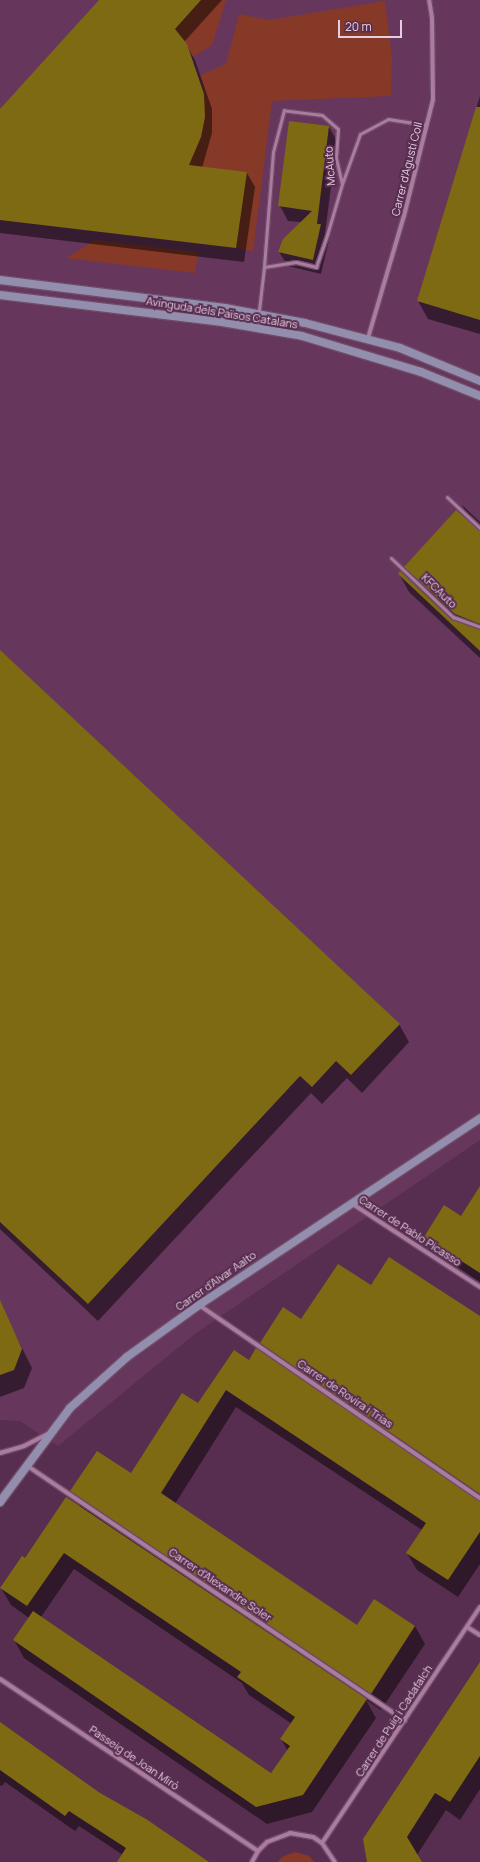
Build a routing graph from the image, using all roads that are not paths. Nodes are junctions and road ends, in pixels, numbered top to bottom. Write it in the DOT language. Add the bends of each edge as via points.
graph roads {
  1 [pos="428,0"];
  2 [pos="427,126"];
  3 [pos="342,184"];
  4 [pos="264,267"];
  5 [pos="0,280"];
  6 [pos="0,295"];
  7 [pos="259,314"];
  8 [pos="257,327"];
  9 [pos="368,338"];
  10 [pos="480,381"];
  11 [pos="480,396"];
  12 [pos="447,497"];
  13 [pos="480,528"];
  14 [pos="391,558"];
  15 [pos="480,627"];
  16 [pos="480,1118"];
  17 [pos="350,1203"];
  18 [pos="480,1288"];
  19 [pos="199,1305"];
  20 [pos="49,1433"];
  21 [pos="0,1453"];
  22 [pos="25,1465"];
  23 [pos="480,1498"];
  24 [pos="0,1502"];
  25 [pos="480,1607"];
  26 [pos="467,1627"];
  27 [pos="480,1635"];
  28 [pos="0,1679"];
  29 [pos="405,1721"];
  30 [pos="322,1843"];
  31 [pos="258,1851"];
  32 [pos="252,1862"];
  33 [pos="335,1862"];
  1 -- 2 [label="street, Carrer d'Agustí Coll" via="432,18 433,100"];
  2 -- 3 [label="lane" via="388,119 360,134"];
  2 -- 9 [label="street, Carrer d'Agustí Coll"];
  3 -- 4 [label="lane, McAuto" via="316,267 296,262"];
  3 -- 4 [label="lane, McAuto" via="336,157 338,129 322,115 284,110 273,152"];
  4 -- 7 [label="lane, McAuto"];
  5 -- 7 [label="street, Avinguda dels Països Catalans"];
  6 -- 8 [label="street, Avinguda dels Països Catalans"];
  7 -- 8 [label="lane, McAuto"];
  7 -- 9 [label="street, Avinguda dels Països Catalans"];
  8 -- 11 [label="street, Avinguda dels Països Catalans" via="368,354 453,383"];
  9 -- 10 [label="street, Avinguda dels Països Catalans" via="407,350"];
  12 -- 13 [label="lane"];
  14 -- 15 [label="lane, KFCAuto" via="453,617"];
  16 -- 17 [label="street, Carrer d'Alvar Aalto"];
  17 -- 18 [label="street, Carrer de Pablo Picasso"];
  17 -- 19 [label="street, Carrer d'Alvar Aalto"];
  19 -- 20 [label="street, Carrer d'Alvar Aalto" via="96,1383"];
  19 -- 23 [label="street, Carrer de Rovira i Trias"];
  20 -- 21 [label="street" via="24,1446"];
  20 -- 22 [label="street, Carrer d'Alvar Aalto"];
  22 -- 24 [label="street, Carrer d'Alvar Aalto"];
  22 -- 29 [label="street, Carrer d'Alexandre Soler"];
  25 -- 26 [label="street, Carrer de Puig i Cadafalch"];
  26 -- 27 [label="street"];
  26 -- 29 [label="street, Carrer de Puig i Cadafalch"];
  28 -- 31 [label="street, Passeig de Joan Miró"];
  29 -- 30 [label="street, Carrer de Puig i Cadafalch"];
  30 -- 31 [label="street" via="307,1835 290,1833 278,1835"];
  30 -- 33 [label="street"];
  31 -- 32 [label="street"];
}
